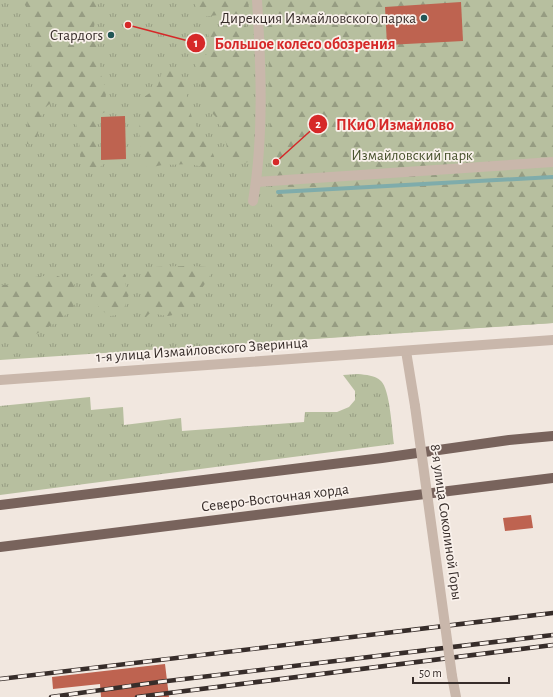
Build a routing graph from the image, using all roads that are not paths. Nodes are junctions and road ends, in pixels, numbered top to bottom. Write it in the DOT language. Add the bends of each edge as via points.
graph roads {
  1 [pos="257,0"];
  2 [pos="553,162"];
  3 [pos="256,182"];
  4 [pos="253,201"];
  5 [pos="553,340"];
  6 [pos="406,351"];
  7 [pos="0,380"];
  8 [pos="553,436"];
  9 [pos="553,478"];
  10 [pos="0,505"];
  11 [pos="0,548"];
  12 [pos="456,697"];
  1 -- 3 [label="street" via="260,103"];
  2 -- 3 [label="street"];
  3 -- 4 [label="street"];
  5 -- 6 [label="street, 1-я улица Измайловского Зверинца"];
  6 -- 7 [label="street, 1-я улица Измайловского Зверинца"];
  6 -- 12 [label="street, 8-я улица Соколиной Горы, bridge"];
  8 -- 10 [label="main road, Северо-Восточная хорда"];
  9 -- 11 [label="main road, Северо-Восточная хорда"];
}
